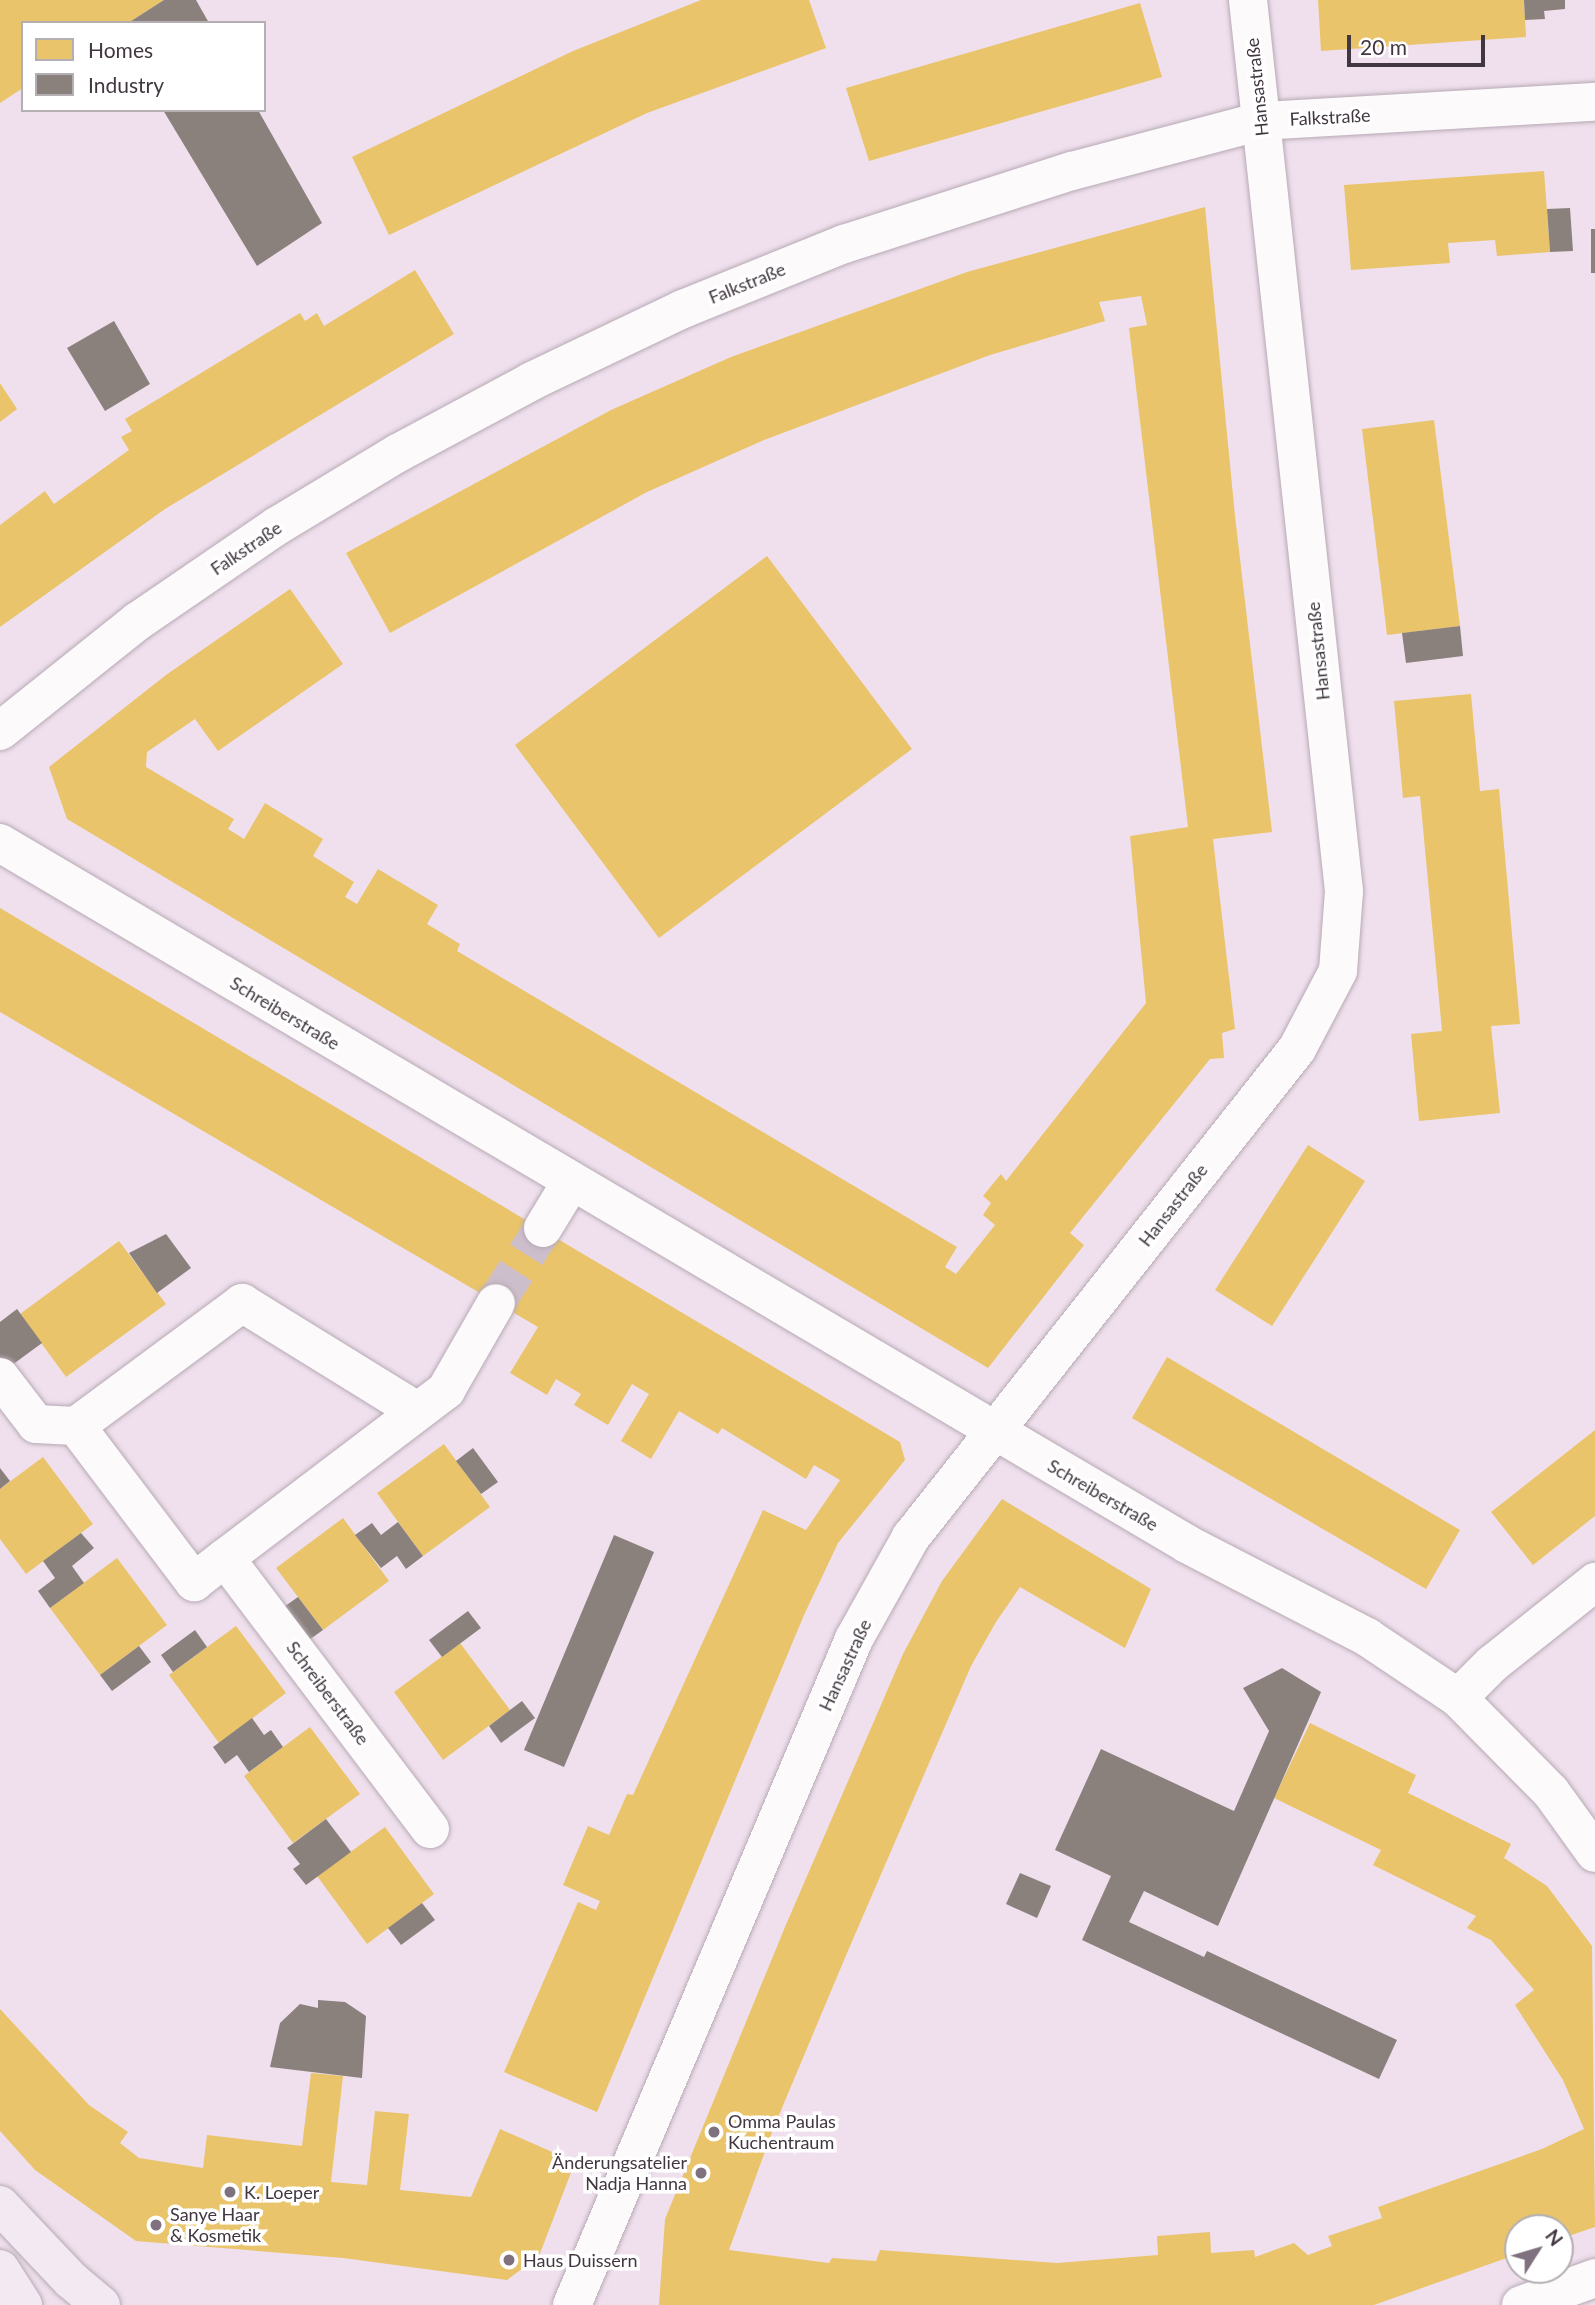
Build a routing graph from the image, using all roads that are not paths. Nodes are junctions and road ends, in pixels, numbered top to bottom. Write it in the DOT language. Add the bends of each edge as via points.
graph roads {
  1 [pos="1248,0"];
  2 [pos="1595,102"];
  3 [pos="1261,121"];
  4 [pos="0,731"];
  5 [pos="0,843"];
  6 [pos="571,1182"];
  7 [pos="543,1228"];
  8 [pos="496,1303"];
  9 [pos="0,1377"];
  10 [pos="417,1411"];
  11 [pos="76,1426"];
  12 [pos="994,1430"];
  13 [pos="225,1558"];
  14 [pos="1595,1582"];
  15 [pos="1458,1698"];
  16 [pos="430,1829"];
  17 [pos="1595,1853"];
  18 [pos="0,2205"];
  19 [pos="0,2269"];
  20 [pos="1595,2278"];
  21 [pos="77,2293"];
  22 [pos="23,2305"];
  23 [pos="101,2305"];
  24 [pos="572,2305"];
  25 [pos="1521,2305"];
  1 -- 3 [label="street, Hansastraße"];
  2 -- 3 [label="street, Falkstraße"];
  3 -- 4 [label="street, Falkstraße" via="1072,171 844,244 683,309 532,381 398,453 277,526 138,621"];
  3 -- 12 [label="street, Hansastraße" via="1344,891 1338,971 1297,1049"];
  5 -- 6 [label="street, Schreiberstraße"];
  6 -- 7 [label="street"];
  6 -- 12 [label="street, Schreiberstraße"];
  8 -- 10 [label="street" via="446,1390"];
  9 -- 11 [label="street" via="36,1424"];
  10 -- 11 [label="street" via="242,1303"];
  10 -- 13 [label="street"];
  11 -- 13 [label="street" via="194,1582"];
  12 -- 15 [label="street, Schreiberstraße" via="1187,1544 1367,1637"];
  12 -- 24 [label="street, Hansastraße" via="911,1537 854,1639"];
  13 -- 16 [label="street, Schreiberstraße"];
  14 -- 15 [label="street" via="1492,1664"];
  15 -- 17 [label="street, Schreiberstraße" via="1551,1792"];
  18 -- 21 [label="main road"];
  19 -- 22 [label="main road"];
  20 -- 25 [label="street"];
  21 -- 23 [label="main road"];
}
